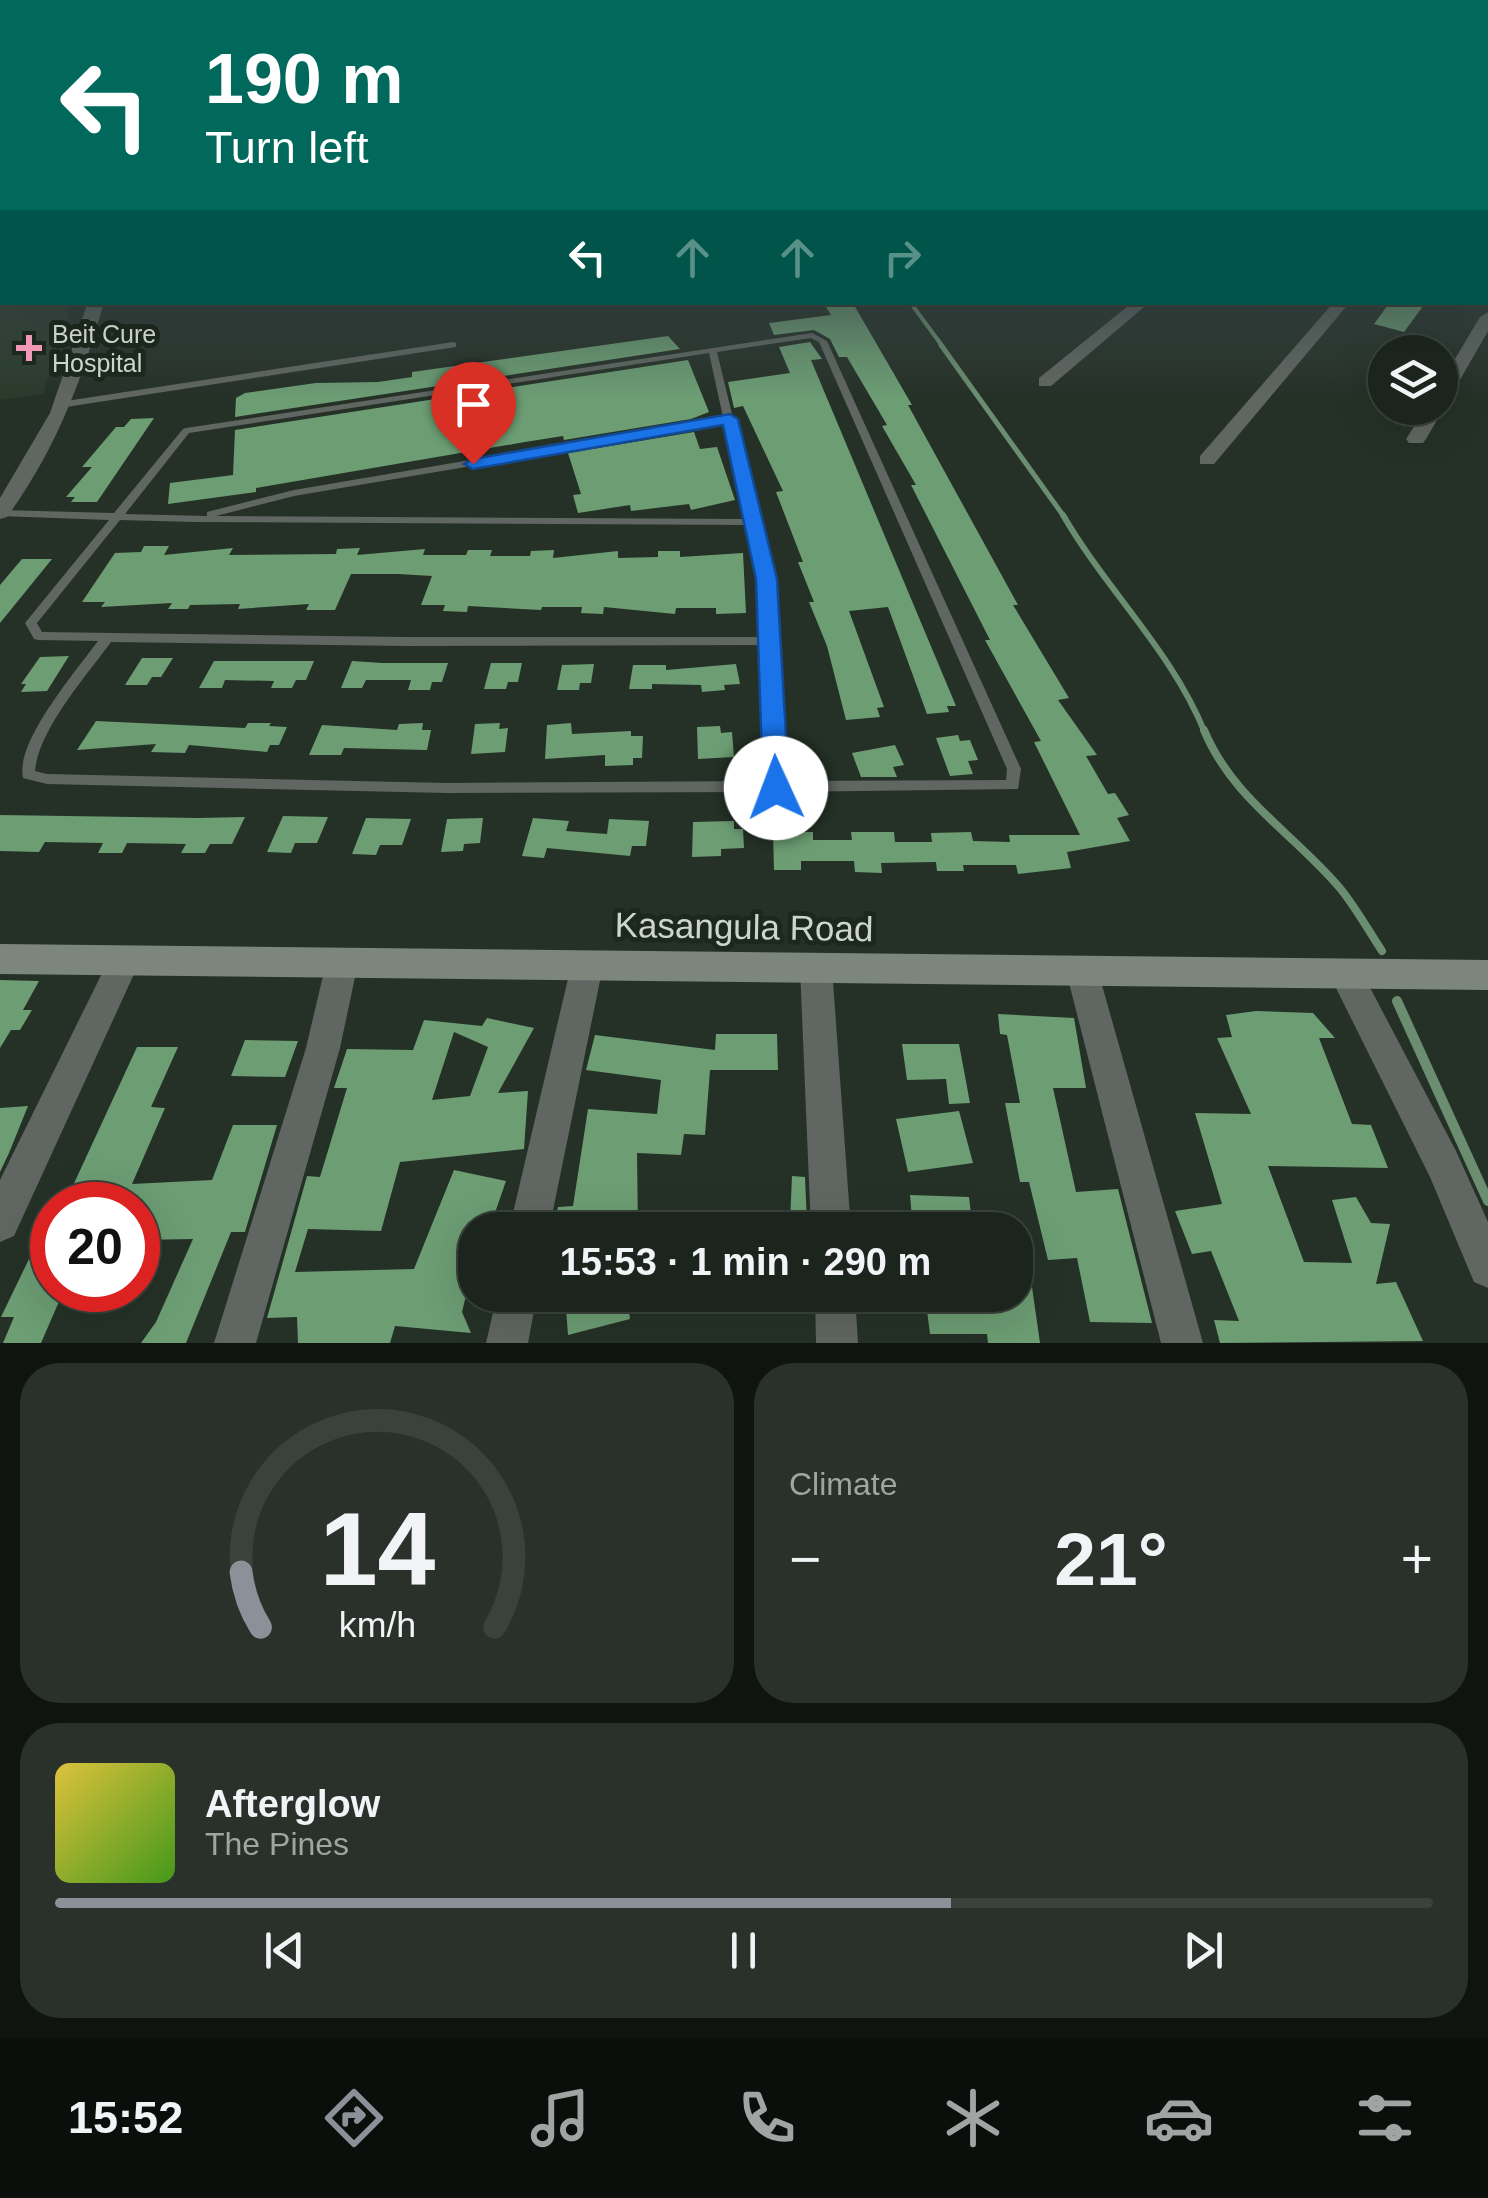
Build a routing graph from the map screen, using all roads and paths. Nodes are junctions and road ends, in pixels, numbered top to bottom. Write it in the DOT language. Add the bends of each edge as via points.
graph roads {
  1 [pos="95,305"];
  2 [pos="1139,305"];
  3 [pos="1340,305"];
  4 [pos="1488,317"];
  5 [pos="453,345"];
  6 [pos="712,349"];
  7 [pos="1458,368"];
  8 [pos="1045,382"];
  9 [pos="66,404"];
  10 [pos="730,419"];
  11 [pos="1425,425"];
  12 [pos="1416,440"];
  13 [pos="1207,460"];
  14 [pos="0,513"];
  15 [pos="114,517"];
  16 [pos="194,519"];
  17 [pos="753,522"];
  18 [pos="107,638"];
  19 [pos="771,641"];
  20 [pos="776,788"];
  21 [pos="0,960"];
  22 [pos="124,961"];
  23 [pos="342,963"];
  24 [pos="588,966"];
  25 [pos="816,968"];
  26 [pos="1082,971"];
  27 [pos="1344,974"];
  28 [pos="1488,975"];
  29 [pos="533,1212"];
  30 [pos="830,1212"];
  31 [pos="0,1222"];
  32 [pos="1488,1268"];
  33 [pos="513,1312"];
  34 [pos="836,1312"];
  35 [pos="234,1343"];
  36 [pos="507,1343"];
  37 [pos="837,1343"];
  38 [pos="1182,1343"];
  1 -- 9 [label="street"];
  2 -- 8 [label="street"];
  3 -- 13 [label="street"];
  4 -- 7 [label="street"];
  5 -- 9 [label="lane"];
  6 -- 10 [label="lane"];
  6 -- 15 [label="lane" via="194,428 174,442"];
  6 -- 20 [label="lane" via="803,334 823,341 1016,778 1013,785 988,788"];
  9 -- 14 [label="street" via="45,450"];
  10 -- 16 [label="lane" via="294,494"];
  10 -- 17 [label="lane"];
  11 -- 12 [label="street"];
  14 -- 15 [label="lane"];
  15 -- 16 [label="lane"];
  15 -- 18 [label="lane" via="31,623 38,636"];
  16 -- 17 [label="lane"];
  17 -- 19 [label="lane"];
  18 -- 19 [label="lane"];
  18 -- 20 [label="lane" via="44,728 28,774 360,787"];
  19 -- 20 [label="lane"];
  21 -- 22 [label="main road, Kasangula Road"];
  22 -- 23 [label="main road, Kasangula Road"];
  22 -- 31 [label="street"];
  23 -- 24 [label="main road, Kasangula Road"];
  23 -- 35 [label="street"];
  24 -- 25 [label="main road, Kasangula Road"];
  24 -- 29 [label="street"];
  25 -- 26 [label="main road, Kasangula Road"];
  25 -- 30 [label="street"];
  26 -- 27 [label="main road, Kasangula Road"];
  26 -- 38 [label="street"];
  27 -- 28 [label="main road, Kasangula Road"];
  27 -- 32 [label="street" via="1443,1164"];
  33 -- 36 [label="street"];
  34 -- 37 [label="street"];
}
